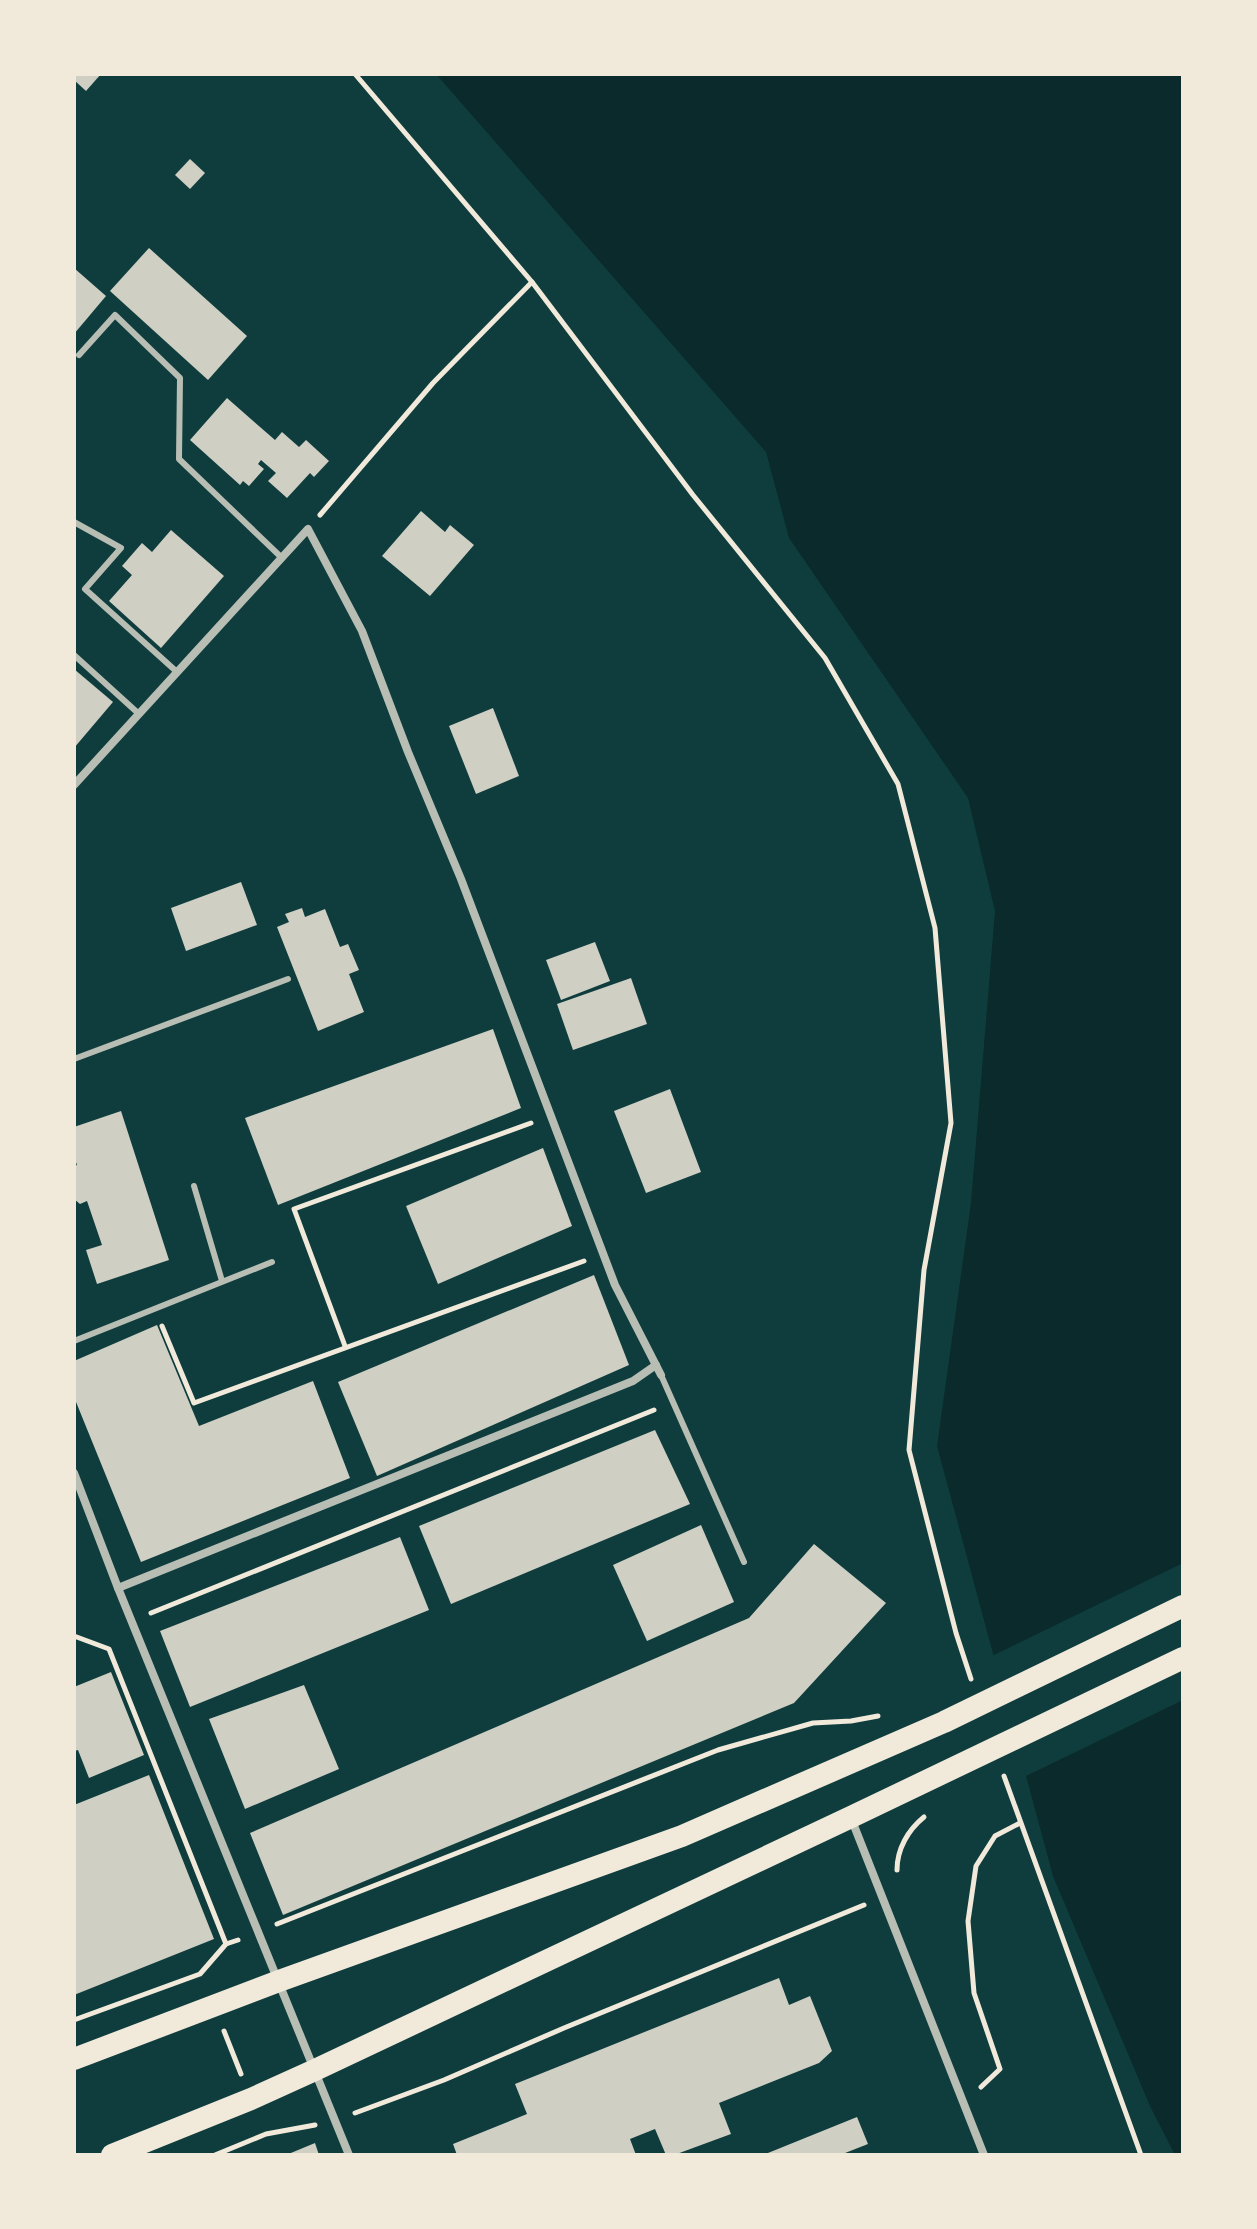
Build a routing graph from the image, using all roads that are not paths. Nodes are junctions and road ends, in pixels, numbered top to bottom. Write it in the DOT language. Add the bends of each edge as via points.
graph roads {
  1 [pos="79,355"];
  2 [pos="74,522"];
  3 [pos="282,558"];
  4 [pos="74,655"];
  5 [pos="177,672"];
  6 [pos="139,714"];
  7 [pos="74,785"];
  8 [pos="288,979"];
  9 [pos="74,1059"];
  10 [pos="194,1186"];
  11 [pos="272,1262"];
  12 [pos="222,1281"];
  13 [pos="74,1341"];
  14 [pos="656,1365"];
  15 [pos="661,1375"];
  16 [pos="74,1473"];
  17 [pos="744,1562"];
  18 [pos="118,1588"];
  19 [pos="1183,1606"];
  20 [pos="1183,1658"];
  21 [pos="851,1817"];
  22 [pos="279,1981"];
  23 [pos="74,2059"];
  24 [pos="315,2070"];
  25 [pos="112,2155"];
  26 [pos="349,2155"];
  27 [pos="984,2155"];
  1 -- 3 [label="lane" via="115,315 180,378 179,459"];
  2 -- 5 [label="lane" via="121,548 85,589"];
  3 -- 5 [label="street"];
  3 -- 14 [label="street" via="308,529 362,631 615,1285"];
  4 -- 6 [label="lane"];
  5 -- 6 [label="street"];
  6 -- 7 [label="street"];
  8 -- 9 [label="lane"];
  10 -- 12 [label="lane"];
  11 -- 12 [label="lane"];
  12 -- 13 [label="lane"];
  14 -- 15 [label="street"];
  14 -- 18 [label="street" via="633,1381"];
  15 -- 17 [label="lane"];
  16 -- 18 [label="street"];
  18 -- 22 [label="street"];
  19 -- 22 [label="highway" via="944,1722 648,1850"];
  20 -- 21 [label="highway"];
  21 -- 24 [label="highway"];
  21 -- 27 [label="street"];
  22 -- 23 [label="highway"];
  22 -- 24 [label="street"];
  24 -- 25 [label="highway"];
  24 -- 26 [label="street"];
}
